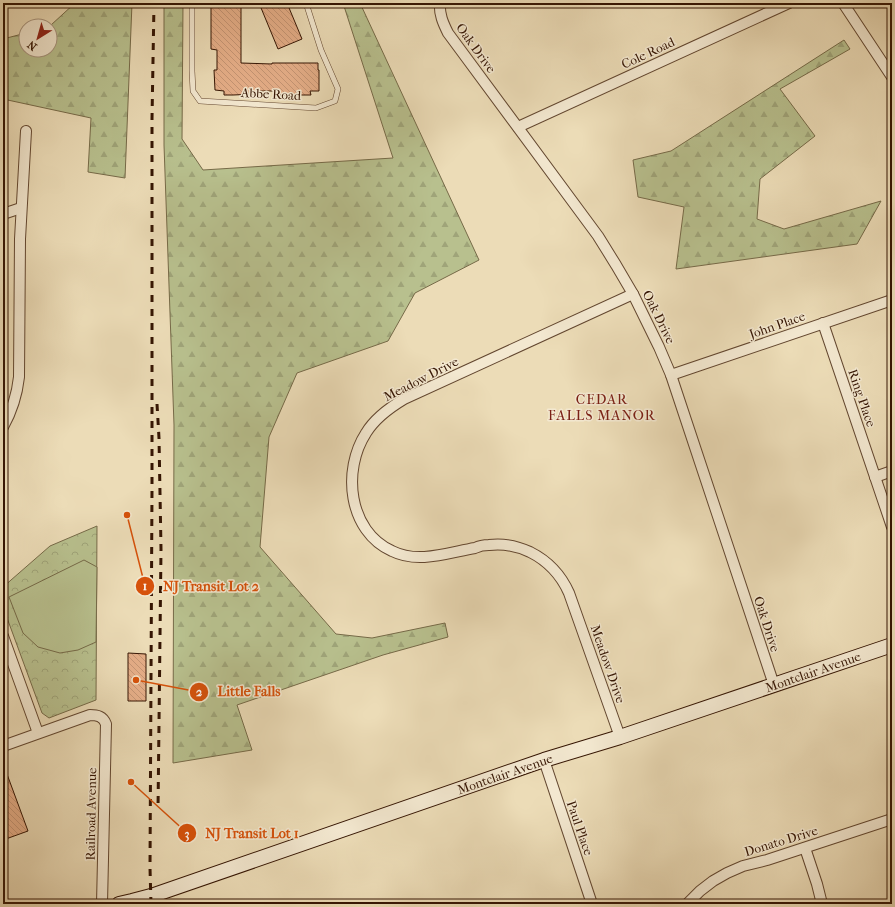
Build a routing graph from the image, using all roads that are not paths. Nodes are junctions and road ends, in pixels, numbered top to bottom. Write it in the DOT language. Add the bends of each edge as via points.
graph roads {
  1 [pos="192,3"];
  2 [pos="306,3"];
  3 [pos="440,3"];
  4 [pos="789,3"];
  5 [pos="843,3"];
  6 [pos="892,77"];
  7 [pos="518,127"];
  8 [pos="26,131"];
  9 [pos="21,208"];
  10 [pos="3,214"];
  11 [pos="633,294"];
  12 [pos="892,300"];
  13 [pos="824,323"];
  14 [pos="670,375"];
  15 [pos="3,428"];
  16 [pos="892,471"];
  17 [pos="875,477"];
  18 [pos="892,527"];
  19 [pos="3,636"];
  20 [pos="892,645"];
  21 [pos="774,685"];
  22 [pos="38,734"];
  23 [pos="620,737"];
  24 [pos="3,746"];
  25 [pos="544,760"];
  26 [pos="892,819"];
  27 [pos="805,848"];
  28 [pos="102,904"];
  29 [pos="119,904"];
  30 [pos="592,904"];
  31 [pos="687,904"];
  32 [pos="822,904"];
  1 -- 2 [label="lane, Abbe Road" via="193,91 200,101 316,108 335,100 338,89 321,50"];
  3 -- 7 [label="street, Oak Drive" via="441,18 448,33"];
  4 -- 7 [label="street, Cole Road"];
  5 -- 6 [label="street"];
  7 -- 11 [label="street, Oak Drive" via="598,236"];
  8 -- 9 [label="street"];
  9 -- 10 [label="street"];
  9 -- 15 [label="street" via="19,377 13,406"];
  11 -- 14 [label="street, Oak Drive"];
  11 -- 23 [label="street, Meadow Drive" via="404,399 373,422 360,444 352,469 353,496 361,521 374,539 392,551 409,557 428,557 501,544 536,555 552,568 569,593"];
  12 -- 13 [label="street, John Place"];
  13 -- 14 [label="street, John Place"];
  13 -- 17 [label="street, Ring Place"];
  14 -- 21 [label="street, Oak Drive"];
  16 -- 17 [label="street"];
  17 -- 18 [label="street, Ring Place"];
  19 -- 22 [label="street"];
  20 -- 21 [label="street, Montclair Avenue"];
  21 -- 23 [label="street, Montclair Avenue"];
  22 -- 24 [label="street"];
  22 -- 28 [label="street, Railroad Avenue" via="90,715 100,716 106,724"];
  23 -- 25 [label="street, Montclair Avenue"];
  25 -- 29 [label="street, Montclair Avenue" via="151,896"];
  25 -- 30 [label="street, Paul Place"];
  26 -- 27 [label="street, Donato Drive"];
  27 -- 31 [label="street, Donato Drive" via="727,873 714,880"];
  27 -- 32 [label="street"];
}
